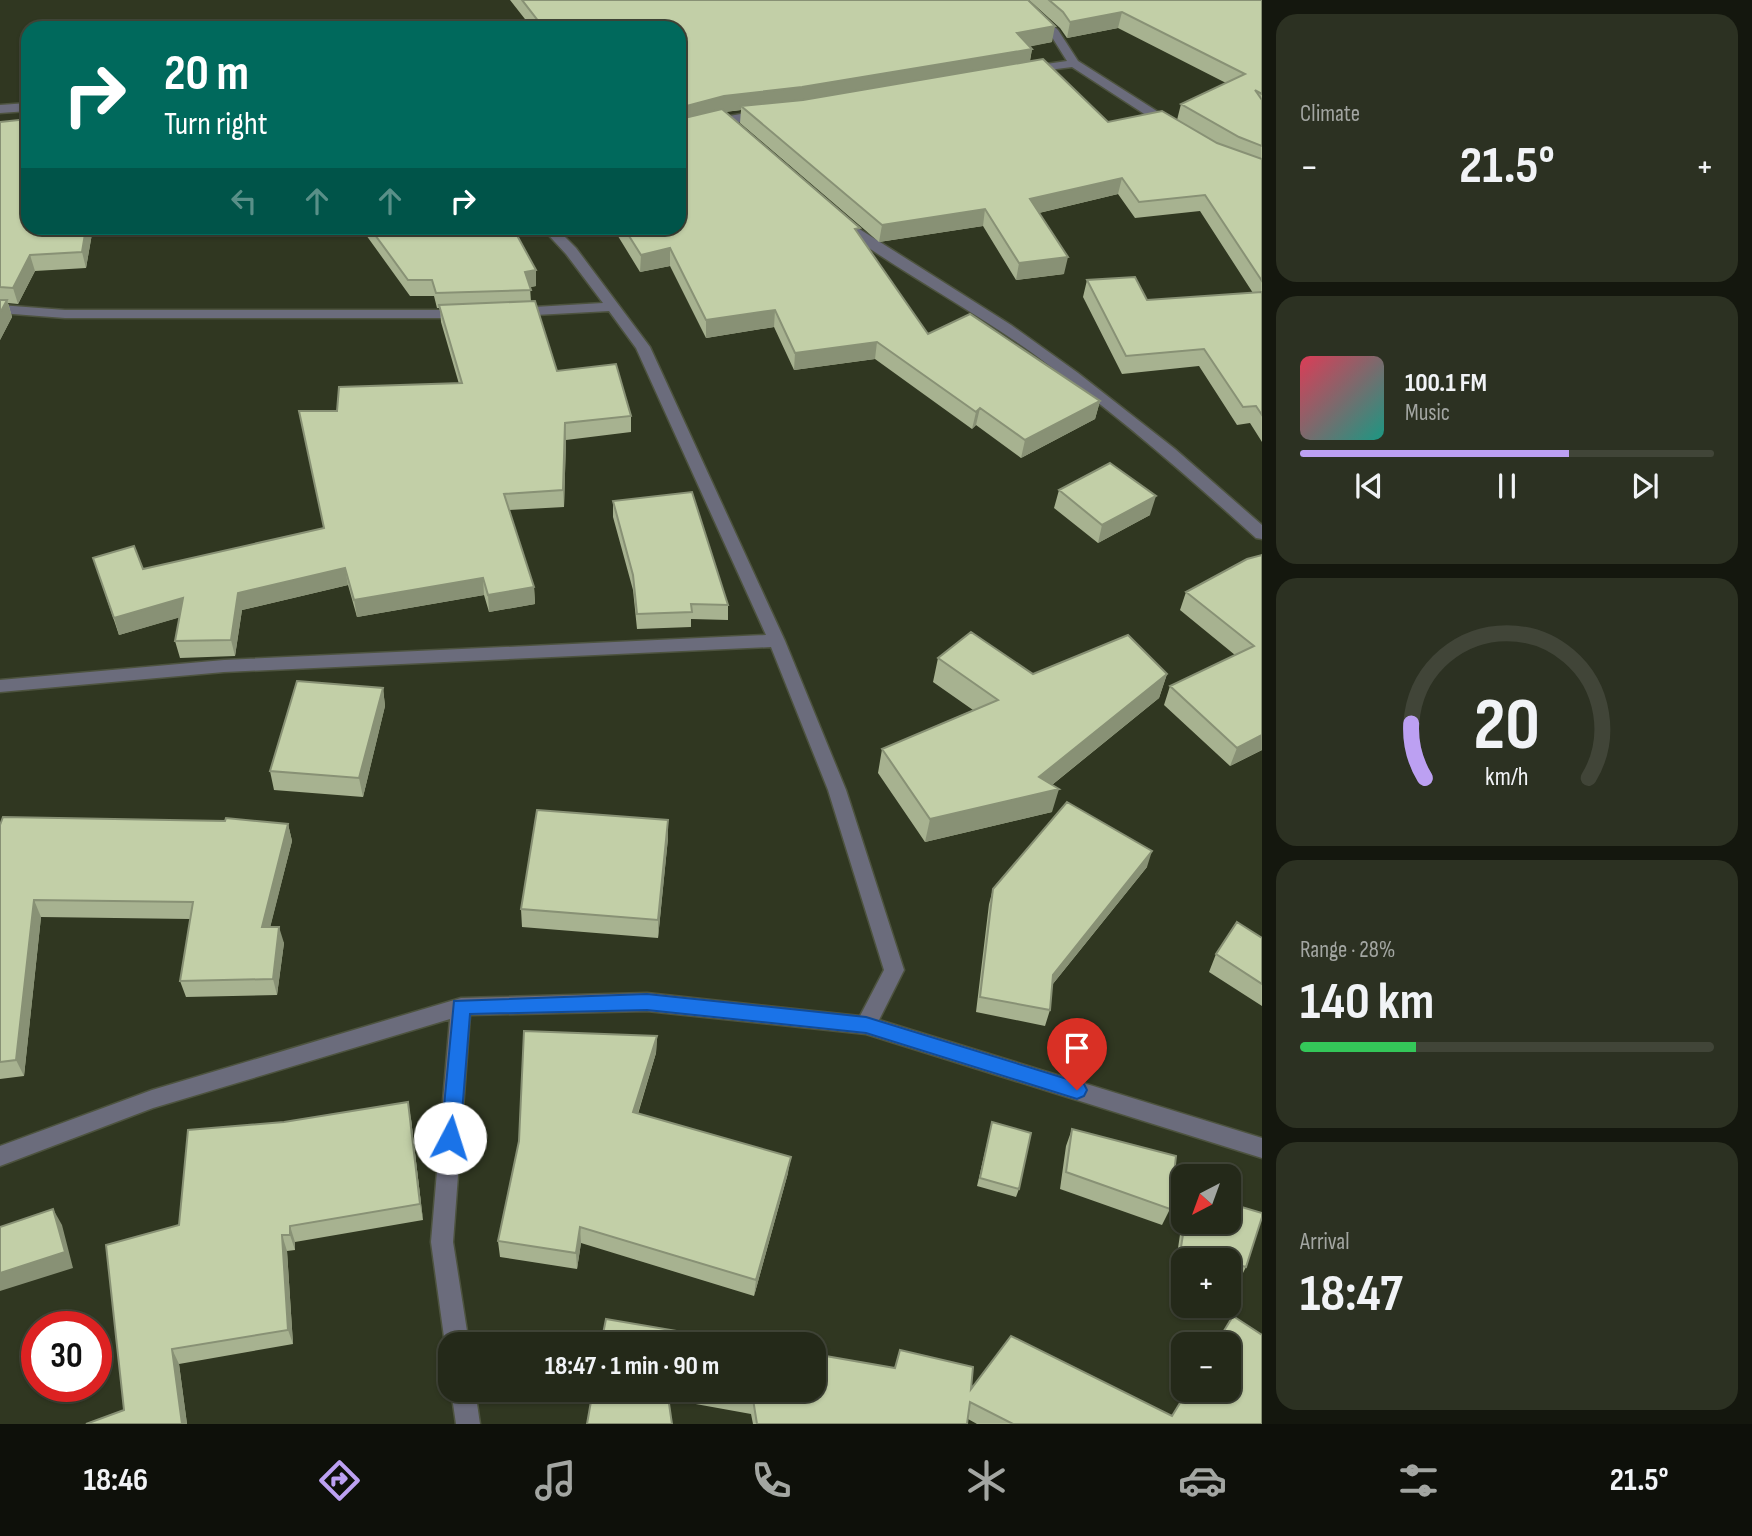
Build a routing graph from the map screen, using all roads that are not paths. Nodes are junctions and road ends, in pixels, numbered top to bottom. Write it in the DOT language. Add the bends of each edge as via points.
graph roads {
  1 [pos="1018,0"];
  2 [pos="1074,63"];
  3 [pos="1019,72"];
  4 [pos="21,108"];
  5 [pos="0,109"];
  6 [pos="777,113"];
  7 [pos="724,119"];
  8 [pos="686,127"];
  9 [pos="1186,134"];
  10 [pos="744,136"];
  11 [pos="832,213"];
  12 [pos="555,235"];
  13 [pos="614,307"];
  14 [pos="0,309"];
  15 [pos="507,313"];
  16 [pos="480,315"];
  17 [pos="1262,534"];
  18 [pos="777,641"];
  19 [pos="0,686"];
  20 [pos="461,1007"];
  21 [pos="866,1025"];
  22 [pos="1262,1148"];
  23 [pos="0,1156"];
  24 [pos="455,1332"];
  25 [pos="465,1402"];
  26 [pos="468,1424"];
  1 -- 2 [label="street" via="1054,32"];
  2 -- 3 [label="street"];
  2 -- 9 [label="street"];
  4 -- 5 [label="street"];
  6 -- 7 [label="street"];
  7 -- 8 [label="street"];
  7 -- 10 [label="street"];
  11 -- 17 [label="street" via="875,249 996,321 1096,391"];
  12 -- 13 [label="street"];
  13 -- 15 [label="street"];
  13 -- 18 [label="street" via="643,347"];
  14 -- 16 [label="street" via="65,314"];
  18 -- 19 [label="street" via="224,666"];
  18 -- 21 [label="street" via="838,790 894,970"];
  20 -- 21 [label="street" via="647,1002"];
  20 -- 23 [label="street" via="152,1099"];
  20 -- 24 [label="street" via="442,1242"];
  21 -- 22 [label="street"];
  25 -- 26 [label="street"];
}
